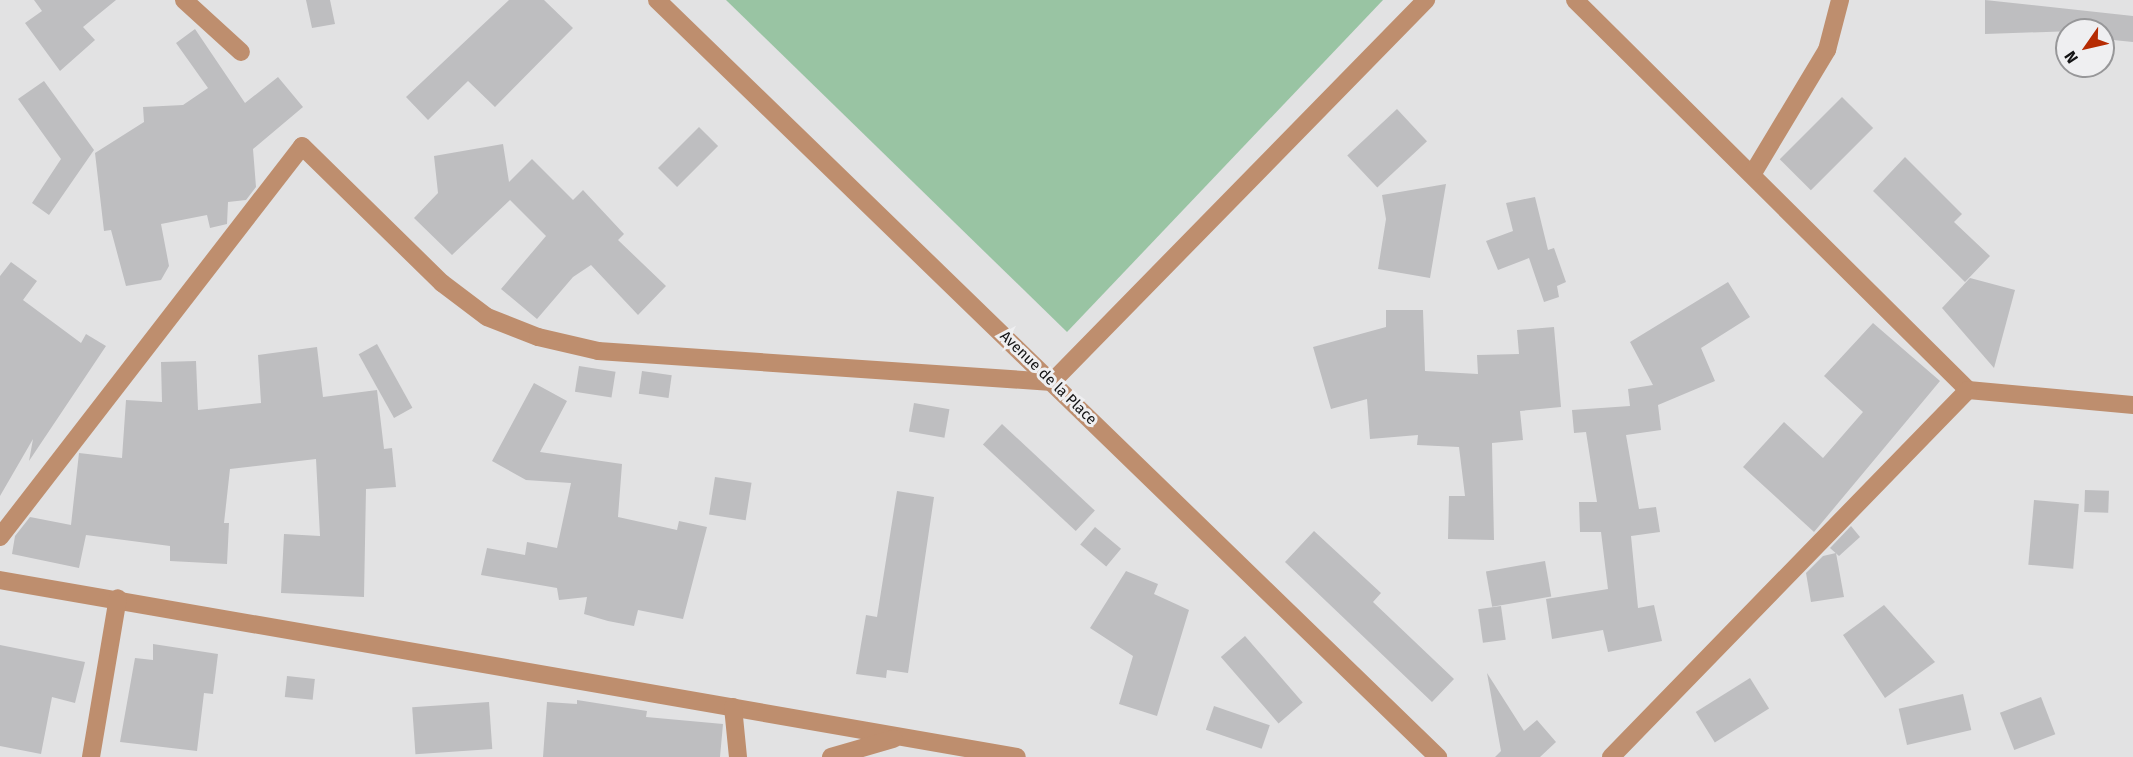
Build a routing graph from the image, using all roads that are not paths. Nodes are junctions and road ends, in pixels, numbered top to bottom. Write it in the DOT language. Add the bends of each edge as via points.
graph roads {
  1 [pos="184,0"];
  2 [pos="657,0"];
  3 [pos="1426,0"];
  4 [pos="1575,0"];
  5 [pos="1840,0"];
  6 [pos="241,52"];
  7 [pos="1752,173"];
  8 [pos="1053,382"];
  9 [pos="1968,390"];
  10 [pos="2133,405"];
  11 [pos="0,537"];
  12 [pos="0,580"];
  13 [pos="118,598"];
  14 [pos="733,707"];
  15 [pos="899,737"];
  16 [pos="92,757"];
  17 [pos="738,757"];
  18 [pos="831,757"];
  19 [pos="1017,757"];
  20 [pos="1438,757"];
  21 [pos="1611,757"];
  1 -- 6 [label="street"];
  2 -- 8 [label="street, Avenue de la Place"];
  3 -- 8 [label="street"];
  4 -- 7 [label="street"];
  5 -- 7 [label="street" via="1827,50"];
  7 -- 9 [label="street"];
  8 -- 11 [label="street" via="598,351 538,337 487,317 442,283 302,146"];
  8 -- 20 [label="street, Avenue de la Place"];
  9 -- 10 [label="street"];
  9 -- 21 [label="street"];
  12 -- 13 [label="street"];
  13 -- 14 [label="street"];
  13 -- 16 [label="street"];
  14 -- 15 [label="street"];
  14 -- 17 [label="street"];
  15 -- 18 [label="street"];
  15 -- 19 [label="street"];
}
